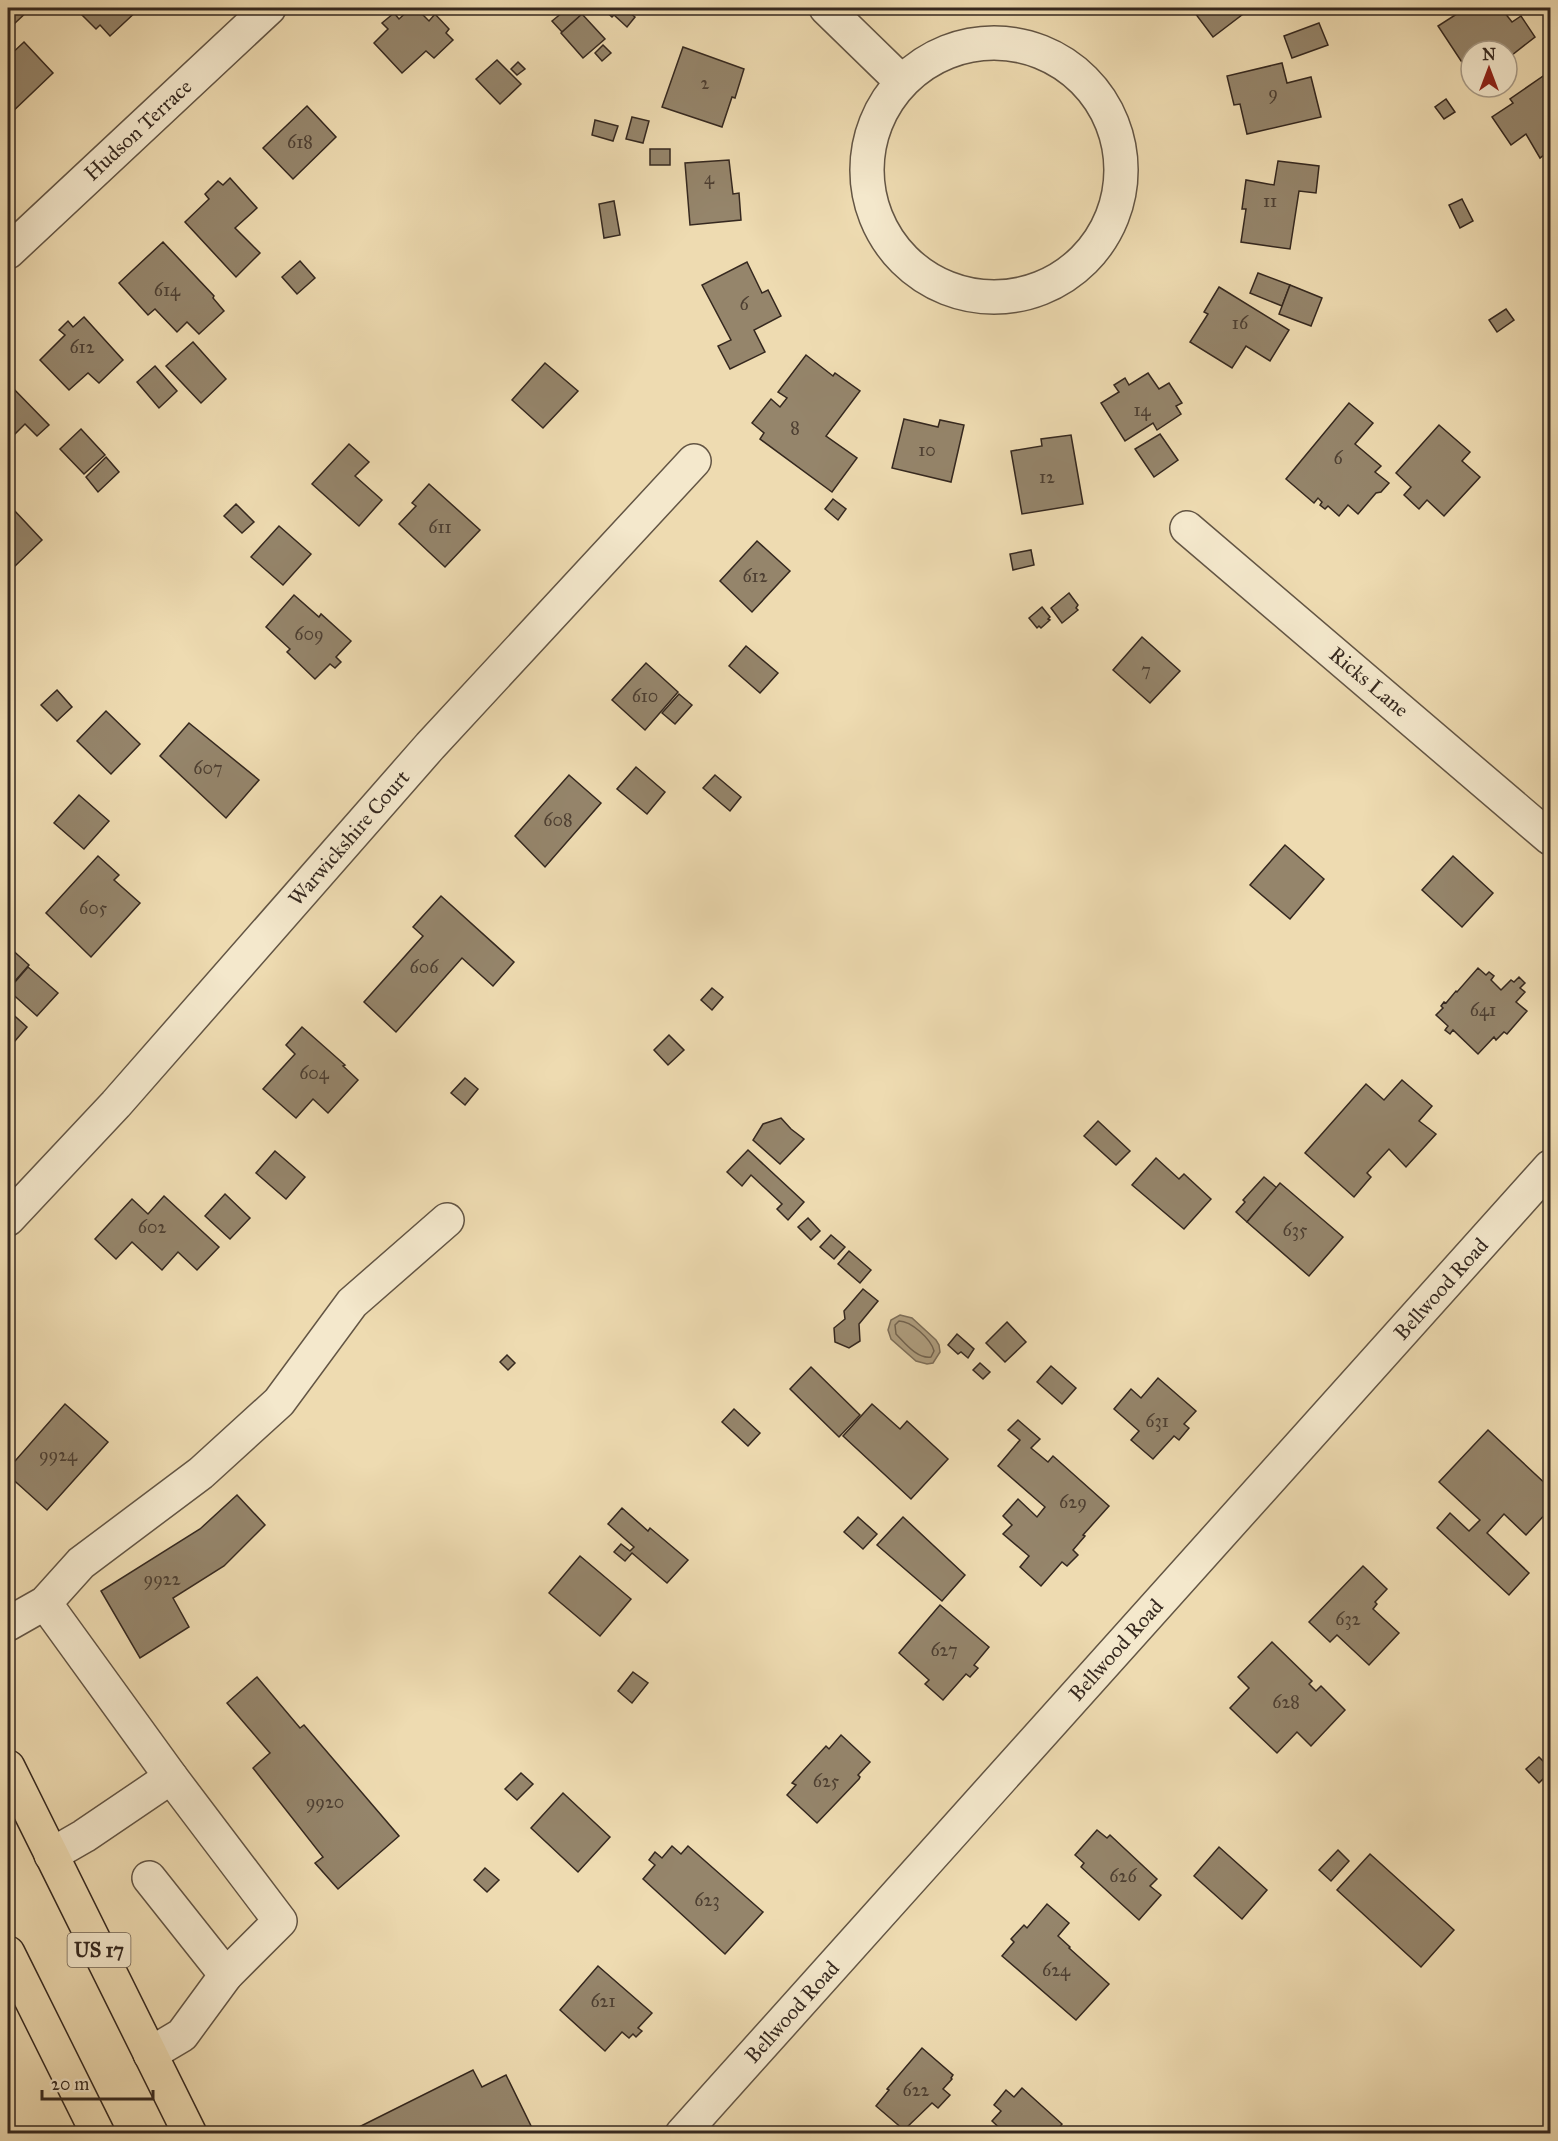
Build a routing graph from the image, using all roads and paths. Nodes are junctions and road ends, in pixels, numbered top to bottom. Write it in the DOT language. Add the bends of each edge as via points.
graph roads {
  1 [pos="269,8"];
  2 [pos="826,8"];
  3 [pos="902,82"];
  4 [pos="8,252"];
  5 [pos="694,461"];
  6 [pos="1187,528"];
  7 [pos="1551,838"];
  8 [pos="1551,1167"];
  9 [pos="8,1219"];
  10 [pos="447,1220"];
  11 [pos="45,1603"];
  12 [pos="8,1624"];
  13 [pos="8,1767"];
  14 [pos="171,1777"];
  15 [pos="51,1855"];
  16 [pos="149,1878"];
  17 [pos="8,1953"];
  18 [pos="226,1975"];
  19 [pos="150,2054"];
  20 [pos="98,2133"];
  21 [pos="190,2133"];
  22 [pos="682,2133"];
  1 -- 4 [label="street, Hudson Terrace"];
  2 -- 3 [label="street"];
  3 -- 3 [label="street" via="879,115 869,147 868,187 876,219 892,248 915,273 945,290 977,298 1010,296 1036,290 1065,274 1090,252 1108,224 1118,193 1120,160 1114,127 1082,77 1056,56 1025,44 992,41 959,47 928,61"];
  5 -- 9 [label="street, Warwickshire Court" via="430,746 116,1104"];
  6 -- 7 [label="street, Ricks Lane"];
  8 -- 22 [label="street, Bellwood Road"];
  10 -- 11 [label="street" via="352,1303 279,1402 201,1473 81,1563"];
  11 -- 12 [label="street"];
  11 -- 14 [label="street"];
  13 -- 15 [label="main road, US 17"];
  14 -- 15 [label="street"];
  14 -- 18 [label="street" via="280,1921"];
  15 -- 19 [label="main road, US 17"];
  16 -- 18 [label="street"];
  17 -- 20 [label="main road"];
  18 -- 19 [label="street" via="182,2035"];
  19 -- 21 [label="main road, US 17"];
}
